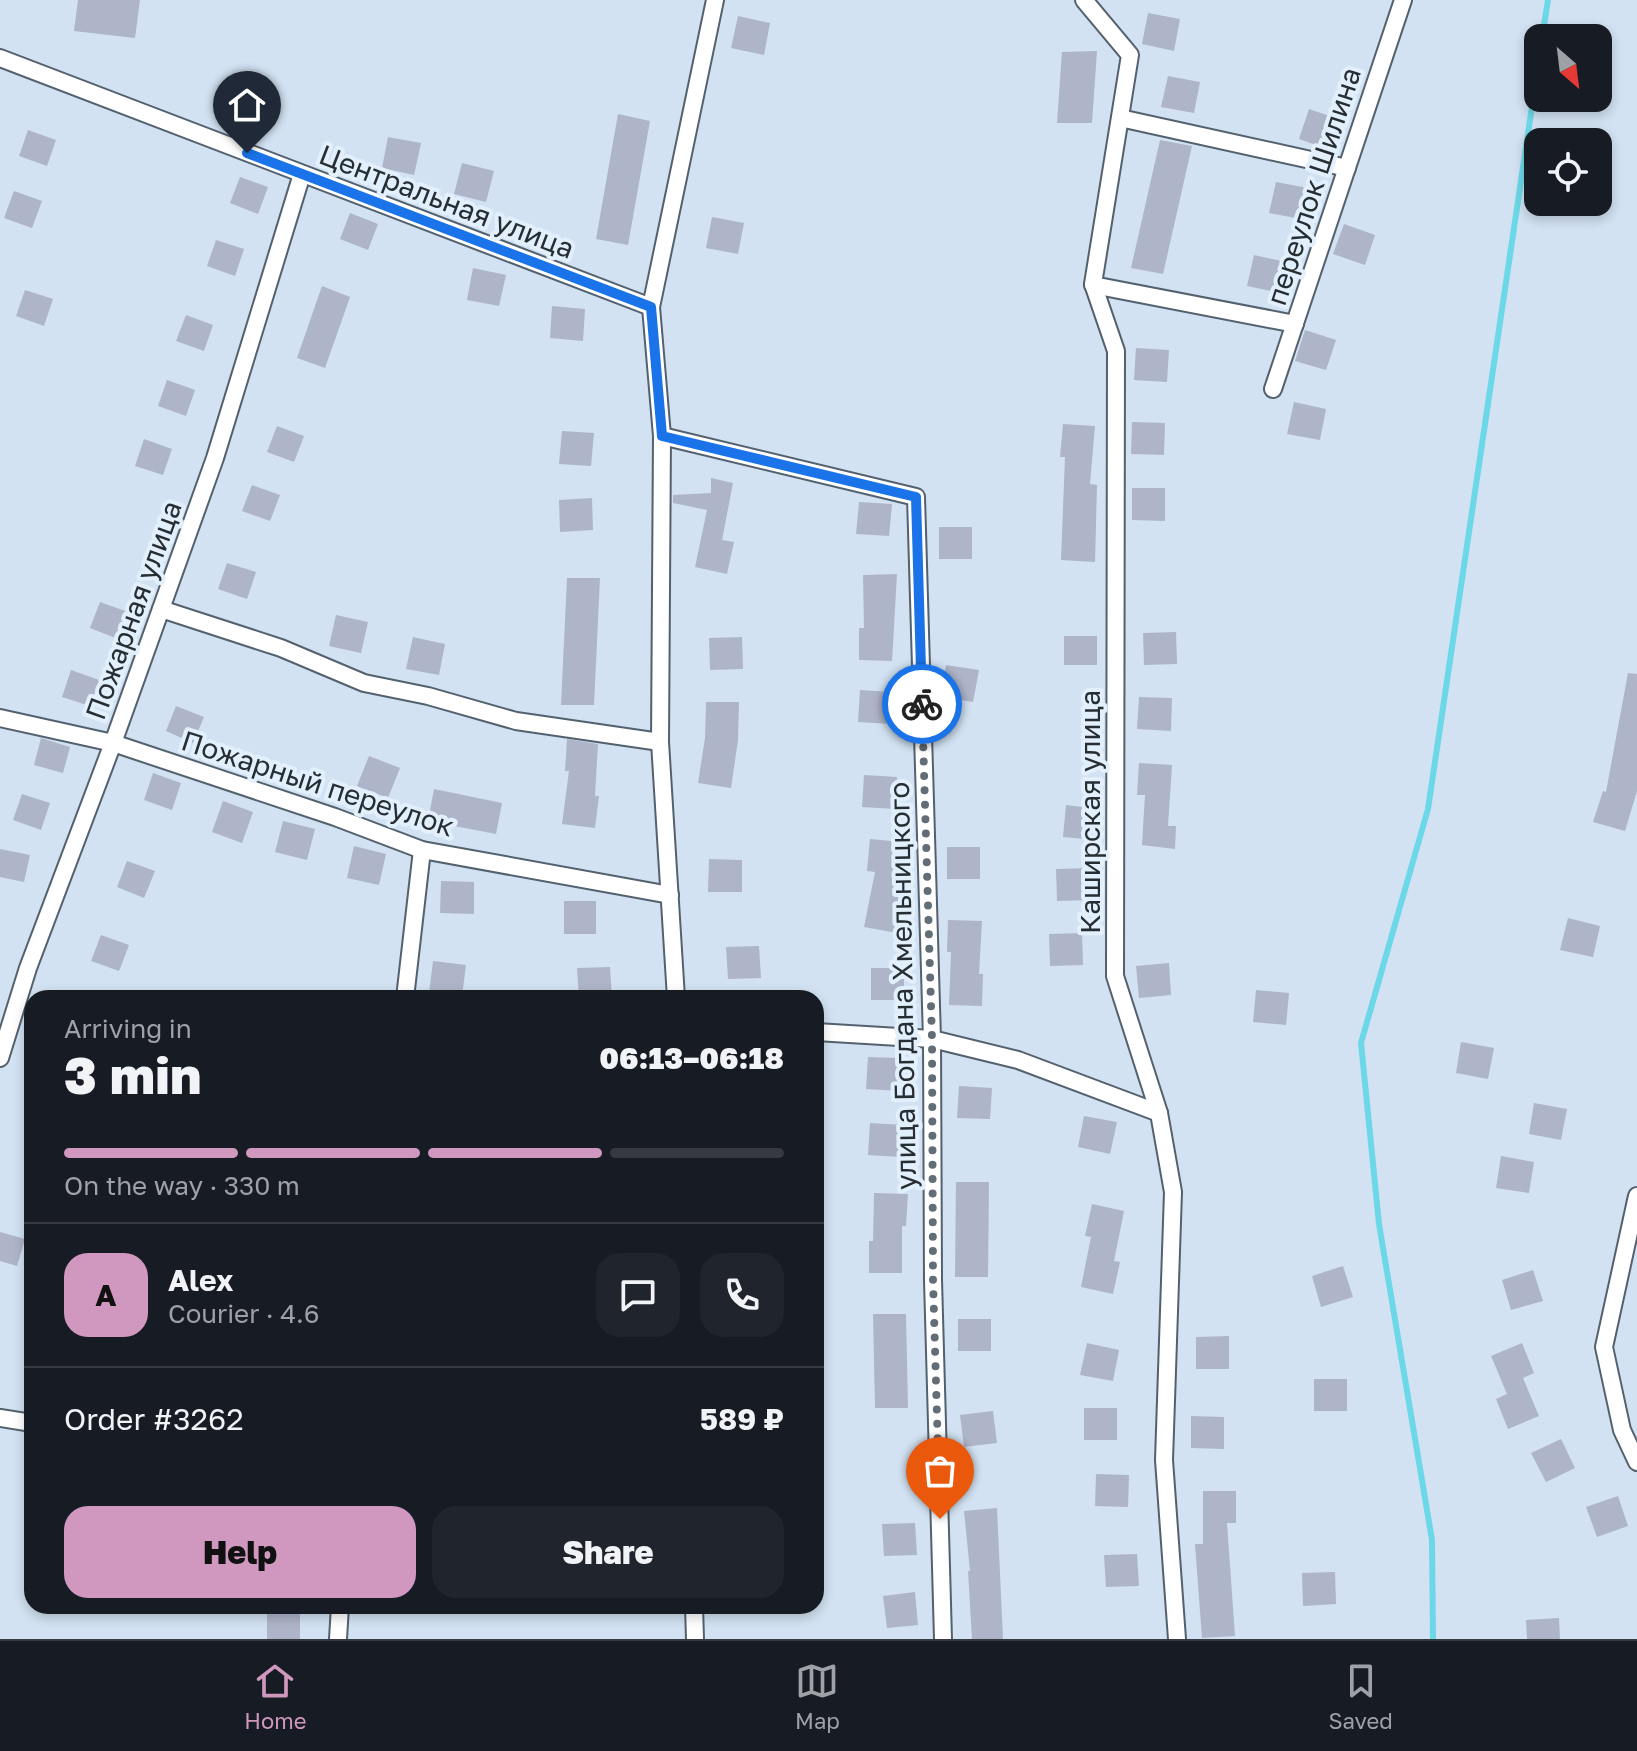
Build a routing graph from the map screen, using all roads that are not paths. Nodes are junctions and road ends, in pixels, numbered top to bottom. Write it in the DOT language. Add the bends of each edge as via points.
graph roads {
  1 [pos="715,0"];
  2 [pos="1084,0"];
  3 [pos="1403,0"];
  4 [pos="0,58"];
  5 [pos="1120,118"];
  6 [pos="1347,168"];
  7 [pos="302,174"];
  8 [pos="1093,285"];
  9 [pos="651,307"];
  10 [pos="1295,324"];
  11 [pos="1273,389"];
  12 [pos="662,436"];
  13 [pos="161,609"];
  14 [pos="0,718"];
  15 [pos="660,742"];
  16 [pos="113,743"];
  17 [pos="422,850"];
  18 [pos="670,895"];
  19 [pos="406,990"];
  20 [pos="676,990"];
  21 [pos="824,1032"];
  22 [pos="932,1039"];
  23 [pos="0,1058"];
  24 [pos="1159,1113"];
  25 [pos="1637,1196"];
  26 [pos="0,1418"];
  27 [pos="24,1422"];
  28 [pos="1637,1462"];
  29 [pos="340,1614"];
  30 [pos="694,1614"];
  31 [pos="338,1639"];
  32 [pos="695,1639"];
  33 [pos="943,1639"];
  34 [pos="1177,1639"];
  1 -- 9 [label="street"];
  2 -- 5 [label="street, Каширская улица" via="1130,55"];
  3 -- 6 [label="street, переулок Шилина"];
  4 -- 7 [label="street, Центральная улица"];
  5 -- 6 [label="street"];
  5 -- 8 [label="street, Каширская улица"];
  6 -- 10 [label="street, переулок Шилина"];
  7 -- 9 [label="street, Центральная улица"];
  7 -- 13 [label="street, Пожарная улица" via="215,458"];
  8 -- 10 [label="street"];
  8 -- 24 [label="street, Каширская улица" via="1116,351 1115,976"];
  9 -- 12 [label="street"];
  10 -- 11 [label="street, переулок Шилина"];
  12 -- 15 [label="street"];
  12 -- 22 [label="street, улица Богдана Хмельницкого" via="916,497"];
  13 -- 15 [label="street" via="281,648 364,683 516,721"];
  13 -- 16 [label="street, Пожарная улица"];
  14 -- 16 [label="street, Пожарный переулок"];
  15 -- 18 [label="street"];
  16 -- 17 [label="street, Пожарный переулок"];
  16 -- 23 [label="street, Пожарная улица" via="28,968"];
  17 -- 18 [label="street, Пожарный переулок"];
  17 -- 19 [label="street"];
  18 -- 20 [label="street"];
  21 -- 22 [label="street"];
  22 -- 24 [label="street" via="1018,1060"];
  22 -- 33 [label="street, улица Богдана Хмельницкого"];
  24 -- 34 [label="street, Каширская улица" via="1173,1192 1164,1460"];
  25 -- 28 [label="street" via="1604,1347 1622,1430"];
  26 -- 27 [label="street"];
  29 -- 31 [label="street"];
  30 -- 32 [label="street"];
}
